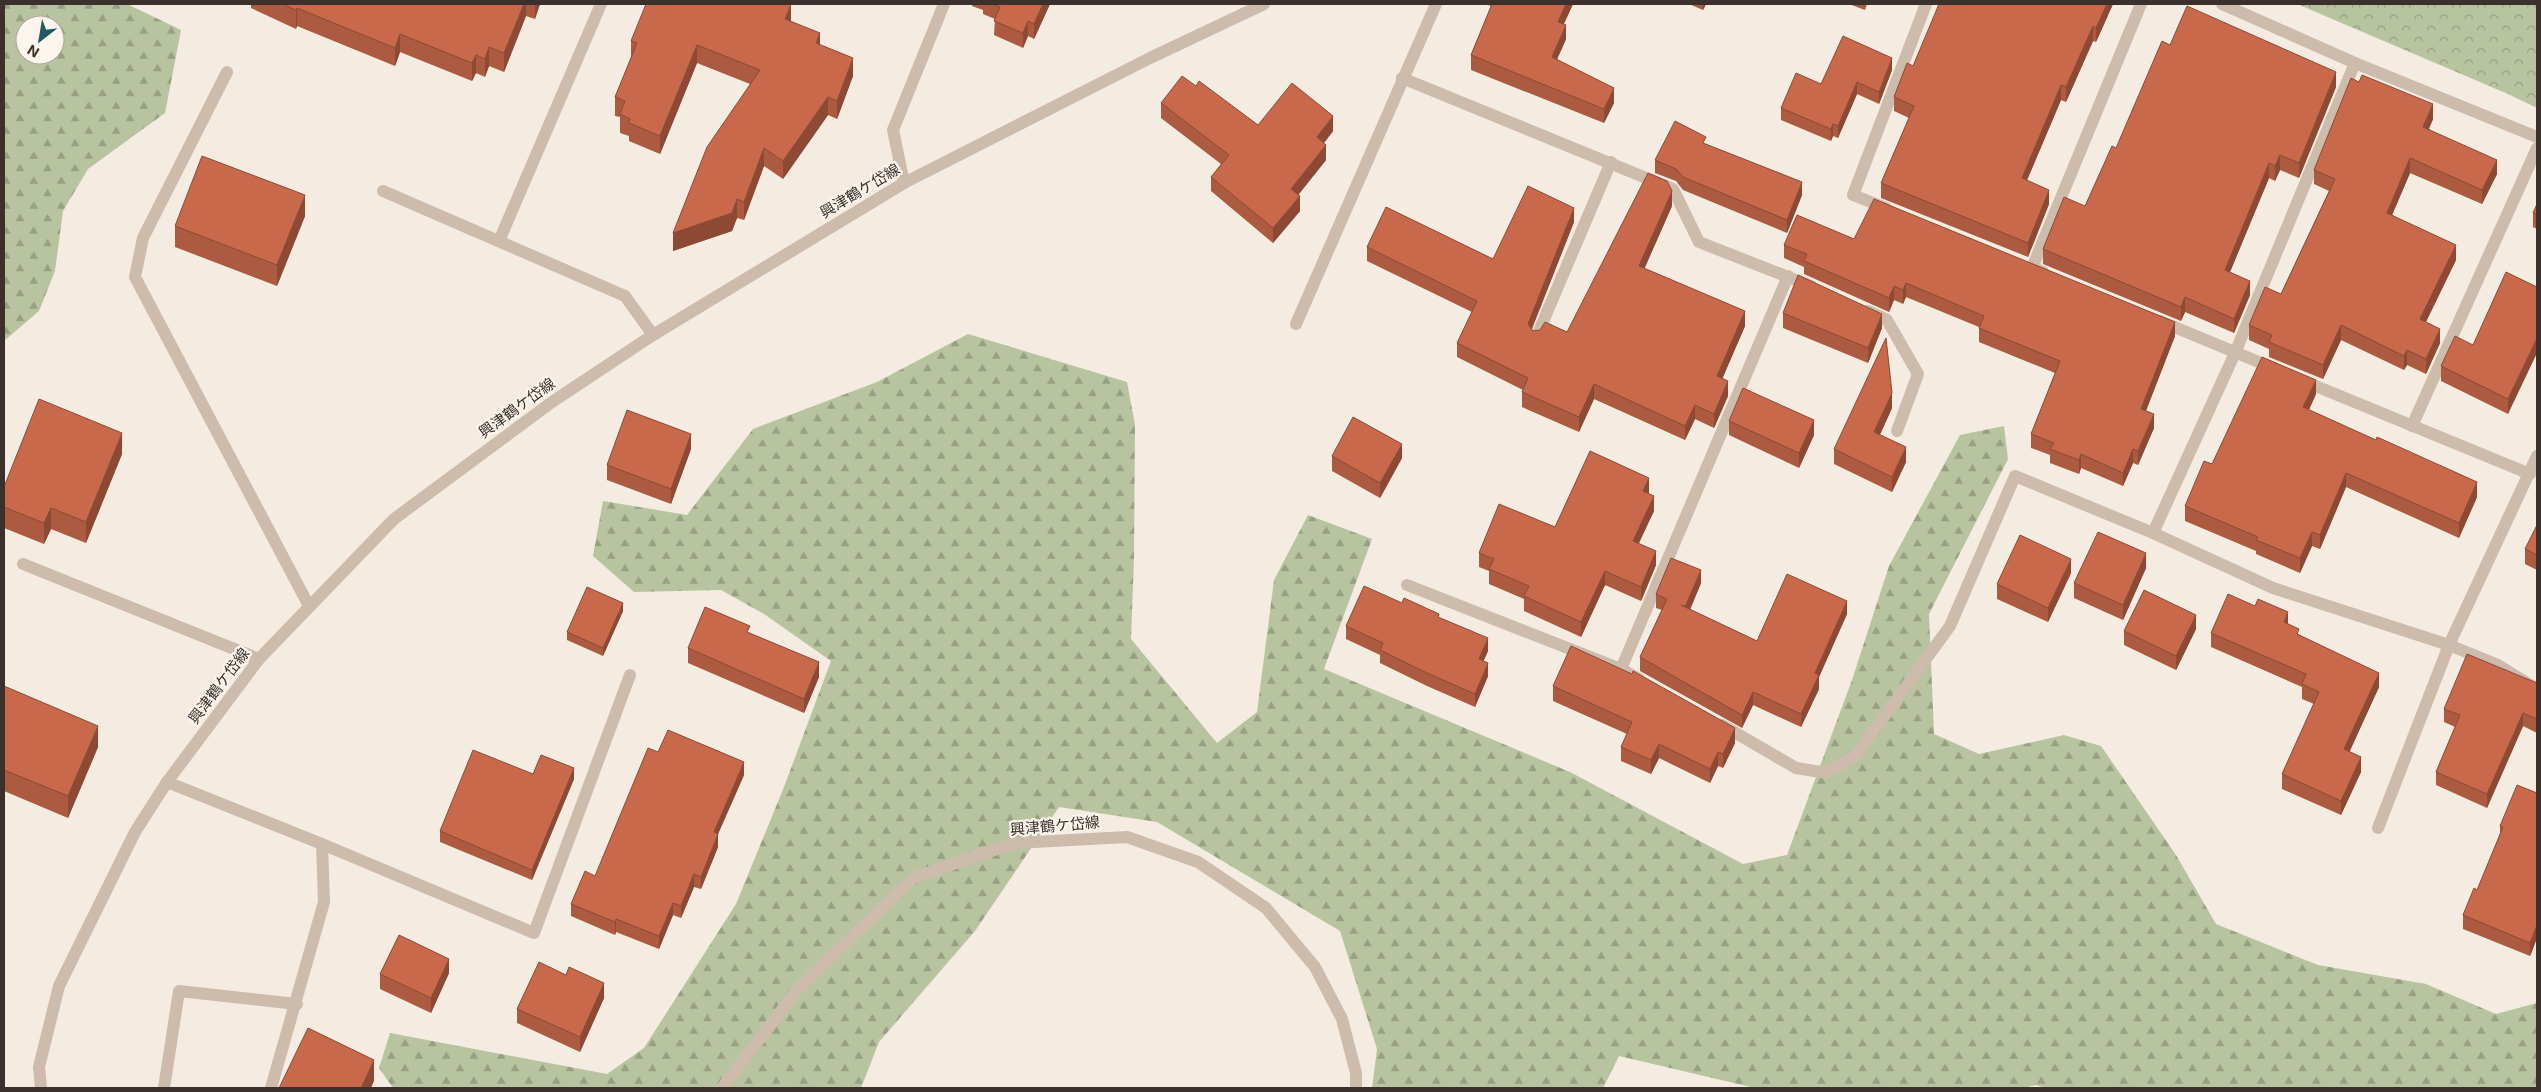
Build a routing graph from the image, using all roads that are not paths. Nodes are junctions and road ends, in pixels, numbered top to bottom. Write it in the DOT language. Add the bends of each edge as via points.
graph roads {
  1 [pos="601,4"];
  2 [pos="944,4"];
  3 [pos="1264,4"];
  4 [pos="1436,4"];
  5 [pos="1926,4"];
  6 [pos="2141,4"];
  7 [pos="2222,4"];
  8 [pos="2356,63"];
  9 [pos="226,72"];
  10 [pos="1402,78"];
  11 [pos="2537,137"];
  12 [pos="2537,148"];
  13 [pos="1611,162"];
  14 [pos="904,183"];
  15 [pos="383,191"];
  16 [pos="1898,213"];
  17 [pos="499,241"];
  18 [pos="1788,276"];
  19 [pos="2058,279"];
  20 [pos="1824,292"];
  21 [pos="1860,308"];
  22 [pos="2147,316"];
  23 [pos="1296,324"];
  24 [pos="653,335"];
  25 [pos="1536,338"];
  26 [pos="2235,353"];
  27 [pos="2412,426"];
  28 [pos="1896,431"];
  29 [pos="2537,456"];
  30 [pos="2530,474"];
  31 [pos="2154,533"];
  32 [pos="23,564"];
  33 [pos="1407,584"];
  34 [pos="309,606"];
  35 [pos="2449,645"];
  36 [pos="259,659"];
  37 [pos="1621,669"];
  38 [pos="630,675"];
  39 [pos="1646,683"];
  40 [pos="2537,689"];
  41 [pos="1713,720"];
  42 [pos="167,782"];
  43 [pos="2378,828"];
  44 [pos="322,844"];
  45 [pos="297,1004"];
  46 [pos="41,1088"];
  47 [pos="164,1088"];
  48 [pos="271,1088"];
  49 [pos="722,1088"];
  50 [pos="1356,1088"];
  1 -- 17 [label="street"];
  2 -- 14 [label="street" via="893,130"];
  3 -- 14 [label="street, 興津鶴ケ岱線"];
  4 -- 10 [label="street"];
  5 -- 16 [label="street" via="1853,195"];
  6 -- 19 [label="street" via="2027,266"];
  7 -- 8 [label="street"];
  8 -- 11 [label="street"];
  8 -- 26 [label="street"];
  9 -- 34 [label="street" via="143,238 135,277"];
  10 -- 13 [label="street"];
  10 -- 23 [label="street"];
  12 -- 27 [label="street"];
  13 -- 18 [label="street" via="1674,189 1699,242"];
  13 -- 25 [label="street"];
  14 -- 24 [label="street, 興津鶴ケ岱線"];
  15 -- 17 [label="street"];
  17 -- 24 [label="street" via="625,296"];
  18 -- 20 [label="street"];
  18 -- 37 [label="street"];
  21 -- 28 [label="street" via="1887,320 1918,374"];
  22 -- 26 [label="street"];
  24 -- 34 [label="street, 興津鶴ケ岱線" via="552,402 394,519"];
  26 -- 27 [label="street"];
  26 -- 31 [label="street"];
  27 -- 30 [label="street"];
  29 -- 30 [label="street"];
  30 -- 35 [label="street"];
  31 -- 35 [label="street" via="2273,588"];
  31 -- 41 [label="street" via="2015,476 1950,626 1856,755 1828,773 1796,768"];
  32 -- 36 [label="street"];
  33 -- 37 [label="street"];
  34 -- 36 [label="street, 興津鶴ケ岱線"];
  35 -- 40 [label="street" via="2498,665"];
  35 -- 43 [label="street"];
  36 -- 42 [label="street, 興津鶴ケ岱線"];
  37 -- 39 [label="street"];
  38 -- 44 [label="street" via="534,933"];
  42 -- 44 [label="street"];
  42 -- 46 [label="street, 興津鶴ケ岱線" via="135,832 59,986 40,1067"];
  44 -- 45 [label="street" via="324,902"];
  45 -- 47 [label="street" via="179,991"];
  45 -- 48 [label="street"];
  49 -- 50 [label="street, 興津鶴ケ岱線" via="798,989 913,878 1014,843 1127,837 1198,862 1266,908 1315,967 1342,1019 1356,1073"];
}
